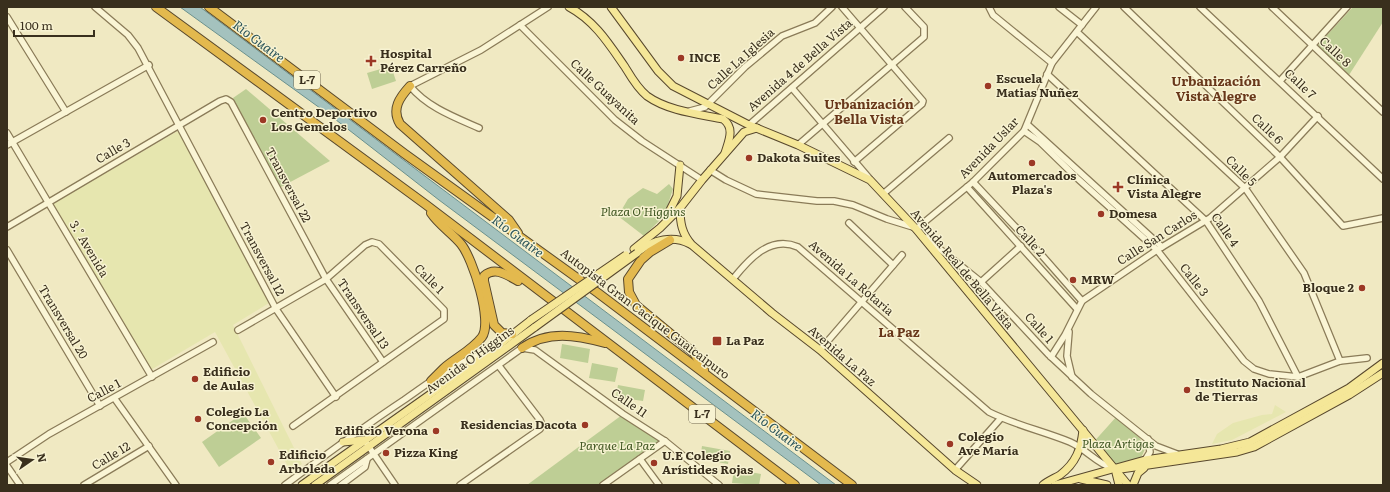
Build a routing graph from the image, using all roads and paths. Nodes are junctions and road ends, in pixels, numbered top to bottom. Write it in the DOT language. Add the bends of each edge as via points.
graph roads {
  1 [pos="95,7"];
  2 [pos="156,7"];
  3 [pos="209,7"];
  4 [pos="548,7"];
  5 [pos="569,7"];
  6 [pos="611,7"];
  7 [pos="832,7"];
  8 [pos="842,7"];
  9 [pos="884,7"];
  10 [pos="905,7"];
  11 [pos="989,7"];
  12 [pos="1059,7"];
  13 [pos="1096,7"];
  14 [pos="1124,7"];
  15 [pos="1200,7"];
  16 [pos="1272,7"];
  17 [pos="1344,8"];
  18 [pos="7,16"];
  19 [pos="520,25"];
  20 [pos="1082,25"];
  21 [pos="860,28"];
  22 [pos="1077,32"];
  23 [pos="1312,45"];
  24 [pos="1052,63"];
  25 [pos="893,64"];
  26 [pos="149,65"];
  27 [pos="1047,74"];
  28 [pos="1280,81"];
  29 [pos="410,86"];
  30 [pos="792,88"];
  31 [pos="231,102"];
  32 [pos="708,104"];
  33 [pos="685,111"];
  34 [pos="66,112"];
  35 [pos="1383,112"];
  36 [pos="1318,116"];
  37 [pos="822,124"];
  38 [pos="179,125"];
  39 [pos="749,125"];
  40 [pos="1028,125"];
  41 [pos="478,128"];
  42 [pos="757,128"];
  43 [pos="1024,131"];
  44 [pos="7,133"];
  45 [pos="949,138"];
  46 [pos="10,144"];
  47 [pos="798,145"];
  48 [pos="725,153"];
  49 [pos="1280,157"];
  50 [pos="854,162"];
  51 [pos="680,165"];
  52 [pos="710,170"];
  53 [pos="1383,179"];
  54 [pos="702,180"];
  55 [pos="870,180"];
  56 [pos="973,182"];
  57 [pos="967,187"];
  58 [pos="1245,188"];
  59 [pos="883,194"];
  60 [pos="49,202"];
  61 [pos="425,204"];
  62 [pos="680,208"];
  63 [pos="1383,218"];
  64 [pos="1206,220"];
  65 [pos="849,223"];
  66 [pos="7,227"];
  67 [pos="660,228"];
  68 [pos="914,228"];
  69 [pos="520,237"];
  70 [pos="670,240"];
  71 [pos="692,245"];
  72 [pos="1021,246"];
  73 [pos="1159,249"];
  74 [pos="7,250"];
  75 [pos="635,251"];
  76 [pos="902,255"];
  77 [pos="892,265"];
  78 [pos="733,278"];
  79 [pos="326,279"];
  80 [pos="981,282"];
  81 [pos="537,290"];
  82 [pos="862,301"];
  83 [pos="1082,301"];
  84 [pos="276,308"];
  85 [pos="1077,310"];
  86 [pos="533,323"];
  87 [pos="238,330"];
  88 [pos="512,334"];
  89 [pos="213,342"];
  90 [pos="612,345"];
  91 [pos="522,348"];
  92 [pos="820,350"];
  93 [pos="490,352"];
  94 [pos="1051,357"];
  95 [pos="1367,358"];
  96 [pos="1340,361"];
  97 [pos="383,362"];
  98 [pos="1383,363"];
  99 [pos="499,366"];
  100 [pos="1383,373"];
  101 [pos="708,375"];
  102 [pos="152,377"];
  103 [pos="1072,377"];
  104 [pos="1298,377"];
  105 [pos="431,381"];
  106 [pos="336,397"];
  107 [pos="115,399"];
  108 [pos="100,406"];
  109 [pos="1001,418"];
  110 [pos="293,426"];
  111 [pos="1083,430"];
  112 [pos="1148,439"];
  113 [pos="665,441"];
  114 [pos="343,442"];
  115 [pos="366,443"];
  116 [pos="149,446"];
  117 [pos="1081,447"];
  118 [pos="373,454"];
  119 [pos="1181,455"];
  120 [pos="367,459"];
  121 [pos="640,459"];
  122 [pos="7,462"];
  123 [pos="1145,463"];
  124 [pos="7,466"];
  125 [pos="1114,469"];
  126 [pos="955,470"];
  127 [pos="1081,479"];
  128 [pos="91,483"];
  129 [pos="20,485"];
  130 [pos="84,485"];
  131 [pos="176,485"];
  132 [pos="285,485"];
  133 [pos="302,485"];
  134 [pos="315,485"];
  135 [pos="330,485"];
  136 [pos="340,485"];
  137 [pos="394,485"];
  138 [pos="460,485"];
  139 [pos="603,485"];
  140 [pos="659,485"];
  141 [pos="719,485"];
  142 [pos="794,485"];
  143 [pos="852,485"];
  144 [pos="977,485"];
  145 [pos="1043,485"];
  146 [pos="1055,485"];
  147 [pos="1107,485"];
  148 [pos="1119,485"];
  149 [pos="1128,485"];
  150 [pos="1133,485"];
  1 -- 26 [label="street, Transversal 12" via="128,35"];
  2 -- 61 [label="highway, L-7"];
  3 -- 69 [label="highway, Autopista Gran Cacique Guaicaipuro / L-7"];
  4 -- 19 [label="street"];
  5 -- 33 [label="main road" via="600,31 646,95"];
  6 -- 32 [label="main road, Avenida Real de Bella Vista" via="658,72 673,86"];
  7 -- 32 [label="street, Calle La Iglesia" via="815,23 782,36"];
  8 -- 21 [label="street"];
  9 -- 21 [label="street, Avenida 4 de Bella Vista"];
  10 -- 25 [label="street" via="924,27 924,37"];
  11 -- 24 [label="street" via="993,15"];
  12 -- 20 [label="street"];
  13 -- 20 [label="street, Avenida Uslar"];
  14 -- 49 [label="street, Calle 6"];
  15 -- 28 [label="street, Calle 7"];
  16 -- 23 [label="street, Calle 8"];
  17 -- 23 [label="street"];
  18 -- 34 [label="street"];
  19 -- 29 [label="street" via="481,50"];
  19 -- 51 [label="street, Calle Guayanita" via="615,120"];
  20 -- 22 [label="street, Avenida Uslar"];
  21 -- 25 [label="street"];
  21 -- 30 [label="street, Avenida 4 de Bella Vista"];
  22 -- 24 [label="street, Avenida Uslar"];
  22 -- 58 [label="street, Calle 5"];
  23 -- 28 [label="street"];
  23 -- 35 [label="street, Calle 8"];
  24 -- 27 [label="street, Avenida Uslar"];
  25 -- 37 [label="street"];
  25 -- 50 [label="street" via="922,98 922,104"];
  26 -- 34 [label="street"];
  26 -- 38 [label="street, Transversal 12"];
  27 -- 40 [label="street, Avenida Uslar"];
  27 -- 64 [label="street, Calle 4"];
  28 -- 36 [label="street, Calle 7"];
  29 -- 41 [label="street" via="418,96 434,107"];
  29 -- 69 [label="highway" via="396,106 400,124 509,220"];
  30 -- 37 [label="street"];
  30 -- 39 [label="street, Avenida 4 de Bella Vista"];
  31 -- 38 [label="street, Calle 3" via="226,99 220,101"];
  31 -- 79 [label="street, Transversal 22"];
  32 -- 33 [label="street, Calle La Iglesia" via="701,110"];
  32 -- 39 [label="main road, Avenida Real de Bella Vista"];
  33 -- 48 [label="main road, Avenida O'Higgins" via="727,122 731,133"];
  34 -- 46 [label="street"];
  36 -- 49 [label="street, Calle San Carlos"];
  36 -- 53 [label="street, Calle 7"];
  37 -- 47 [label="street"];
  37 -- 50 [label="street"];
  38 -- 60 [label="street, Calle 3"];
  38 -- 84 [label="street, Transversal 12"];
  39 -- 42 [label="main road, Avenida Real de Bella Vista"];
  40 -- 43 [label="street, Avenida Uslar"];
  40 -- 73 [label="street, Calle 3"];
  42 -- 47 [label="main road, Avenida Real de Bella Vista"];
  42 -- 48 [label="main road, Avenida O'Higgins" via="746,130"];
  43 -- 56 [label="street, Avenida Uslar"];
  43 -- 73 [label="street, Calle 3" via="1040,142 1077,178"];
  44 -- 46 [label="street, 3.° Avenida"];
  45 -- 59 [label="street"];
  46 -- 60 [label="street, 3.° Avenida"];
  47 -- 55 [label="main road, Avenida Real de Bella Vista"];
  48 -- 52 [label="main road, Avenida O'Higgins"];
  49 -- 58 [label="street, Calle San Carlos"];
  49 -- 63 [label="street, Calle 6" via="1344,227"];
  50 -- 55 [label="street"];
  51 -- 54 [label="street, Calle Guayanita"];
  51 -- 67 [label="main road" via="677,196"];
  52 -- 54 [label="main road, Avenida O'Higgins"];
  52 -- 68 [label="street" via="756,194 853,205"];
  54 -- 62 [label="main road, Avenida O'Higgins"];
  55 -- 59 [label="main road, Avenida Real de Bella Vista"];
  56 -- 57 [label="street, Avenida Uslar"];
  56 -- 83 [label="street, Calle 2"];
  57 -- 68 [label="street, Avenida Uslar"];
  57 -- 72 [label="street, Calle 2"];
  58 -- 64 [label="street, Calle San Carlos"];
  58 -- 96 [label="street, Calle 5" via="1304,273"];
  59 -- 68 [label="main road, Avenida Real de Bella Vista"];
  60 -- 66 [label="street, Calle 3"];
  60 -- 102 [label="street, 3.° Avenida"];
  61 -- 81 [label="highway, L-7"];
  61 -- 105 [label="highway" via="434,218 467,253 478,282 487,325 476,344 444,367"];
  62 -- 67 [label="main road, Avenida O'Higgins"];
  62 -- 71 [label="main road, Avenida La Paz" via="682,231"];
  64 -- 73 [label="street, Calle San Carlos"];
  64 -- 104 [label="street, Calle 4" via="1259,301"];
  65 -- 77 [label="street"];
  67 -- 75 [label="main road, Avenida O'Higgins"];
  68 -- 80 [label="street, Calle 1"];
  68 -- 111 [label="main road, Avenida Real de Bella Vista"];
  69 -- 101 [label="highway, Autopista Gran Cacique Guaicaipuro / L-7"];
  70 -- 71 [label="main road, Avenida La Paz"];
  70 -- 75 [label="main road, Avenida La Paz" via="654,242"];
  70 -- 101 [label="highway" via="641,260 628,279 629,292 636,305 694,353"];
  71 -- 78 [label="main road, Avenida La Paz"];
  72 -- 80 [label="street"];
  72 -- 85 [label="street, Calle 2"];
  73 -- 83 [label="street, Calle San Carlos"];
  73 -- 104 [label="street, Calle 3" via="1244,361 1254,369 1269,374"];
  74 -- 108 [label="street, Transversal 20"];
  75 -- 86 [label="main road, Avenida O'Higgins, bridge"];
  76 -- 77 [label="street"];
  77 -- 82 [label="street"];
  78 -- 82 [label="street, Avenida La Rotaria" via="759,251 777,244 792,244 803,250"];
  78 -- 92 [label="main road, Avenida La Paz" via="772,313"];
  79 -- 84 [label="street, Calle 1"];
  79 -- 97 [label="street, Transversal 13"];
  79 -- 97 [label="street, Calle 1" via="365,245 372,242 379,244 444,310 444,319"];
  80 -- 94 [label="street, Calle 1"];
  81 -- 88 [label="highway" via="501,272 493,271 484,276 494,325 502,333"];
  81 -- 90 [label="highway, L-7"];
  82 -- 92 [label="street"];
  82 -- 109 [label="street, Avenida La Rotaria" via="989,412"];
  83 -- 85 [label="street, Calle San Carlos"];
  84 -- 87 [label="street, Calle 1"];
  84 -- 106 [label="street, Transversal 12"];
  85 -- 94 [label="street, Calle San Carlos"];
  85 -- 103 [label="street, Calle San Carlos" via="1068,334 1067,347"];
  86 -- 88 [label="main road, Avenida O'Higgins"];
  86 -- 115 [label="main road, Avenida O'Higgins"];
  88 -- 93 [label="main road, Avenida O'Higgins"];
  89 -- 102 [label="street, Calle 1"];
  90 -- 91 [label="highway" via="564,335 534,340"];
  90 -- 142 [label="highway, L-7"];
  91 -- 99 [label="street, Avenida O'Higgins"];
  91 -- 113 [label="street, Calle 11" via="535,350"];
  92 -- 126 [label="main road, Avenida La Paz"];
  93 -- 105 [label="street, Avenida O'Higgins" via="456,365"];
  93 -- 115 [label="main road, Avenida O'Higgins"];
  94 -- 103 [label="street, Calle 1"];
  95 -- 96 [label="street, Calle 3"];
  96 -- 104 [label="street, Calle 3"];
  97 -- 106 [label="street, Calle 1"];
  98 -- 119 [label="main road" via="1345,391 1250,442"];
  99 -- 118 [label="street, Avenida O'Higgins"];
  99 -- 138 [label="street" via="540,420 540,429"];
  100 -- 123 [label="main road" via="1349,395 1254,447 1237,452"];
  101 -- 143 [label="highway, Autopista Gran Cacique Guaicaipuro / L-7"];
  102 -- 107 [label="street, Calle 1"];
  103 -- 112 [label="street, Calle 1"];
  105 -- 114 [label="street, Avenida O'Higgins"];
  106 -- 110 [label="street, Calle 1"];
  107 -- 108 [label="street, Calle 1"];
  107 -- 116 [label="street"];
  108 -- 122 [label="street, Calle 1" via="49,434"];
  109 -- 117 [label="street, Avenida La Rotaria"];
  109 -- 126 [label="street"];
  111 -- 117 [label="main road"];
  111 -- 125 [label="main road, Avenida Real de Bella Vista"];
  112 -- 119 [label="street, Calle 1" via="1163,450"];
  112 -- 123 [label="street" via="1150,452"];
  113 -- 121 [label="street"];
  113 -- 141 [label="street, Calle 11"];
  114 -- 115 [label="main road"];
  114 -- 132 [label="street, Avenida O'Higgins"];
  115 -- 118 [label="street"];
  115 -- 120 [label="street"];
  115 -- 133 [label="main road, Avenida O'Higgins"];
  115 -- 134 [label="main road, Avenida O'Higgins"];
  116 -- 128 [label="street, Calle 12"];
  116 -- 131 [label="street"];
  117 -- 125 [label="street, Avenida La Rotaria" via="1106,467"];
  117 -- 145 [label="main road" via="1068,468"];
  118 -- 120 [label="street, Avenida O'Higgins"];
  118 -- 137 [label="street"];
  119 -- 123 [label="main road"];
  120 -- 135 [label="street, Avenida O'Higgins"];
  120 -- 136 [label="street" via="365,467"];
  121 -- 139 [label="street"];
  121 -- 140 [label="street"];
  123 -- 125 [label="main road"];
  123 -- 150 [label="main road"];
  124 -- 129 [label="street"];
  125 -- 127 [label="main road"];
  125 -- 148 [label="main road"];
  125 -- 149 [label="main road, Avenida Real de Bella Vista"];
  126 -- 144 [label="main road, Avenida La Paz"];
  127 -- 146 [label="main road"];
  127 -- 147 [label="main road"];
  128 -- 130 [label="street, Calle 12"];
}
